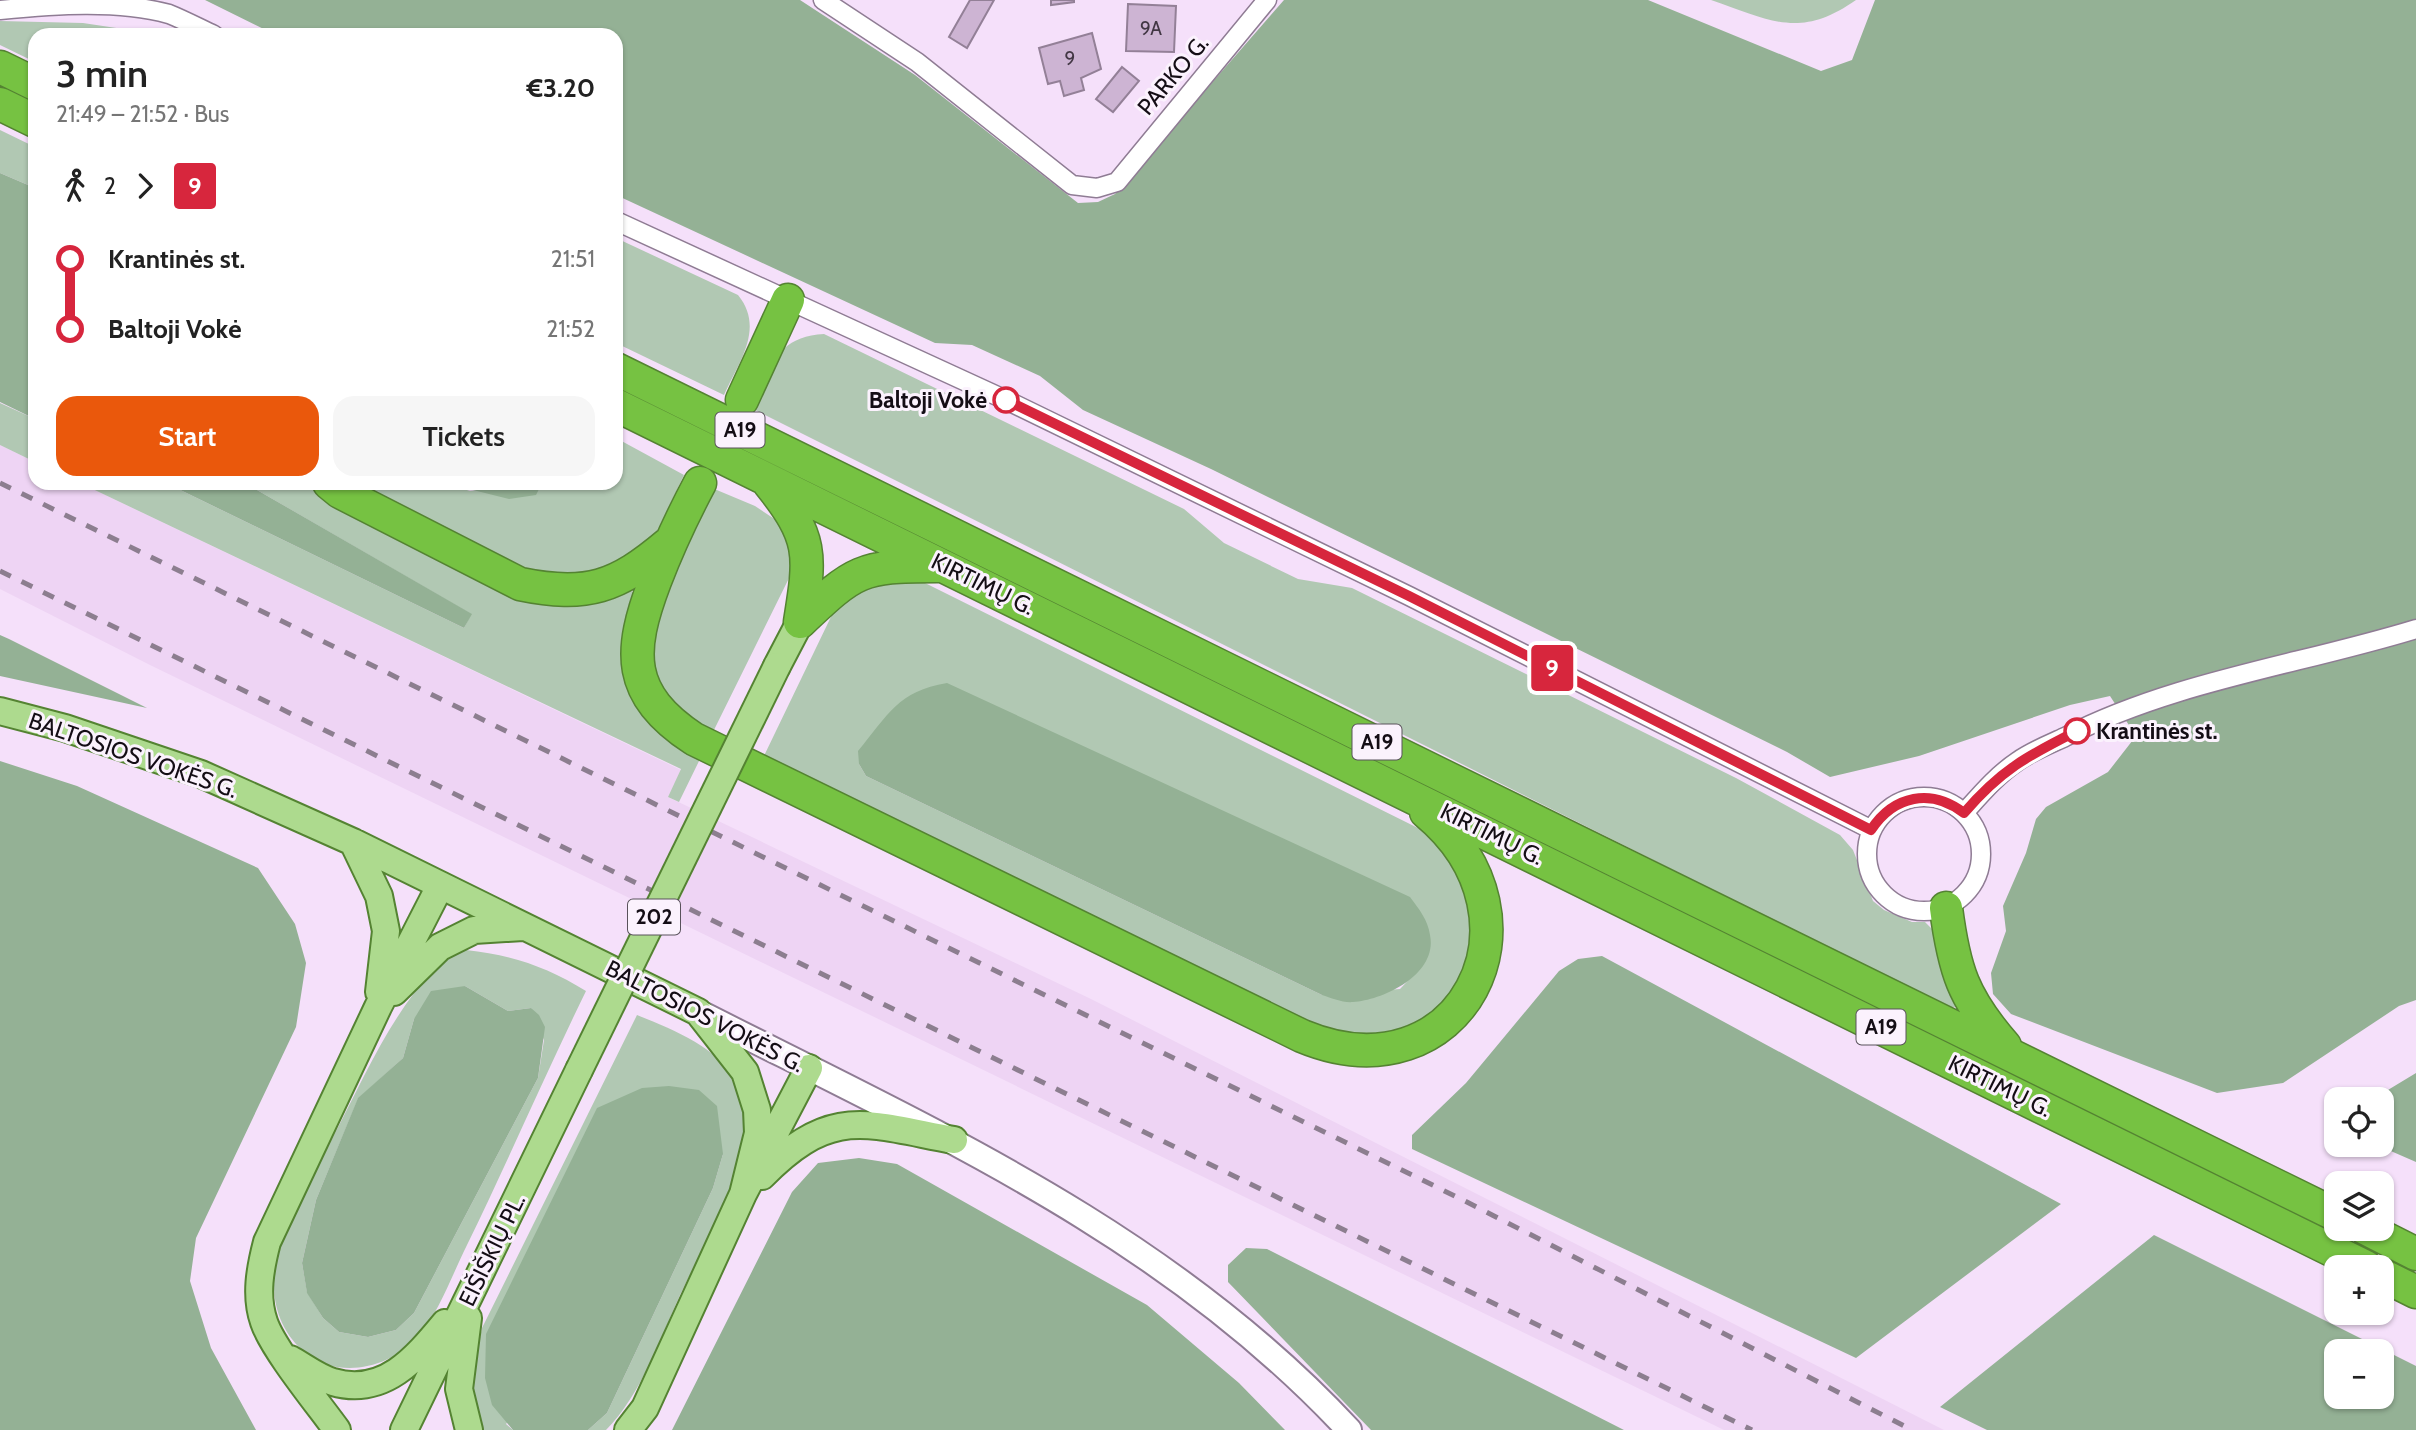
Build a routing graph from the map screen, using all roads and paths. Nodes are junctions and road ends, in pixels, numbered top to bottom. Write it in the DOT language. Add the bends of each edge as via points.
graph roads {
  1 [pos="823,0"];
  2 [pos="1267,0"];
  3 [pos="169,7"];
  4 [pos="0,10"];
  5 [pos="203,28"];
  6 [pos="0,67"];
  7 [pos="28,81"];
  8 [pos="0,104"];
  9 [pos="28,118"];
  10 [pos="623,224"];
  11 [pos="788,300"];
  12 [pos="623,372"];
  13 [pos="742,400"];
  14 [pos="623,408"];
  15 [pos="766,479"];
  16 [pos="700,483"];
  17 [pos="338,490"];
  18 [pos="669,543"];
  19 [pos="946,566"];
  20 [pos="800,622"];
  21 [pos="2416,629"];
  22 [pos="0,711"];
  23 [pos="1395,787"];
  24 [pos="1964,813"];
  25 [pos="1871,830"];
  26 [pos="354,842"];
  27 [pos="440,886"];
  28 [pos="1945,908"];
  29 [pos="524,927"];
  30 [pos="378,1007"];
  31 [pos="698,1012"];
  32 [pos="2013,1055"];
  33 [pos="809,1069"];
  34 [pos="954,1140"];
  35 [pos="743,1194"];
  36 [pos="2324,1208"];
  37 [pos="2390,1241"];
  38 [pos="2416,1254"];
  39 [pos="2342,1255"];
  40 [pos="2394,1281"];
  41 [pos="473,1289"];
  42 [pos="2416,1292"];
  43 [pos="284,1355"];
  44 [pos="337,1430"];
  45 [pos="404,1430"];
  46 [pos="469,1430"];
  47 [pos="628,1430"];
  48 [pos="1349,1430"];
  1 -- 2 [label="street, PARKO G." via="917,62 1072,185 1097,188 1117,182"];
  3 -- 4 [label="street"];
  3 -- 5 [label="street"];
  6 -- 7 [label="highway"];
  8 -- 9 [label="highway"];
  10 -- 11 [label="street"];
  11 -- 13 [label="highway"];
  11 -- 25 [label="street" via="988,391 1397,590"];
  12 -- 32 [label="highway, KIRTIMŲ G. / A19"];
  14 -- 15 [label="highway, KIRTIMŲ G. / A19"];
  15 -- 19 [label="highway, KIRTIMŲ G. / A19"];
  15 -- 20 [label="highway" via="793,513 805,542 808,572"];
  16 -- 18 [label="highway"];
  17 -- 18 [label="highway" via="520,584 547,590 593,589 613,583 638,570"];
  18 -- 23 [label="highway" via="638,624 636,649 645,689 674,726 1328,1047 1382,1051 1429,1034 1466,997 1486,954 1485,903 1465,854 1446,828"];
  19 -- 20 [label="highway" via="868,570 838,586"];
  19 -- 23 [label="highway, KIRTIMŲ G. / A19"];
  20 -- 41 [label="main road, EIŠIŠKIŲ PL. / 202, bridge"];
  21 -- 24 [label="street" via="2139,704 2019,760 1988,785"];
  22 -- 26 [label="main road, BALTOSIOS VOKĖS G." via="201,774"];
  23 -- 39 [label="highway, KIRTIMŲ G. / A19"];
  24 -- 25 [label="street" via="1935,797 1914,797 1886,811"];
  24 -- 28 [label="street" via="1977,830 1982,854 1978,875 1960,900"];
  25 -- 28 [label="street" via="1866,852 1880,892 1918,912"];
  26 -- 27 [label="main road, BALTOSIOS VOKĖS G."];
  26 -- 30 [label="main road" via="379,896 386,931"];
  27 -- 29 [label="main road, BALTOSIOS VOKĖS G."];
  27 -- 30 [label="main road"];
  28 -- 32 [label="highway" via="1951,952 1968,996"];
  29 -- 30 [label="main road" via="474,930 440,947"];
  29 -- 31 [label="main road, BALTOSIOS VOKĖS G."];
  30 -- 43 [label="main road" via="267,1242 259,1296 264,1324"];
  31 -- 33 [label="main road, BALTOSIOS VOKĖS G."];
  31 -- 35 [label="main road" via="745,1072 757,1110 758,1133"];
  32 -- 36 [label="highway, KIRTIMŲ G. / A19"];
  33 -- 34 [label="main road, BALTOSIOS VOKĖS G."];
  33 -- 35 [label="main road"];
  34 -- 35 [label="main road" via="864,1124 824,1128 788,1150"];
  34 -- 48 [label="main road, BALTOSIOS VOKĖS G." via="1144,1254 1241,1328"];
  35 -- 47 [label="main road" via="645,1408"];
  37 -- 38 [label="highway"];
  40 -- 42 [label="highway"];
  41 -- 43 [label="main road" via="415,1359 397,1374 376,1382 354,1386 331,1382"];
  41 -- 45 [label="main road, EIŠIŠKIŲ PL. / 202"];
  41 -- 46 [label="main road" via="460,1377 462,1410"];
  43 -- 44 [label="main road"];
}
